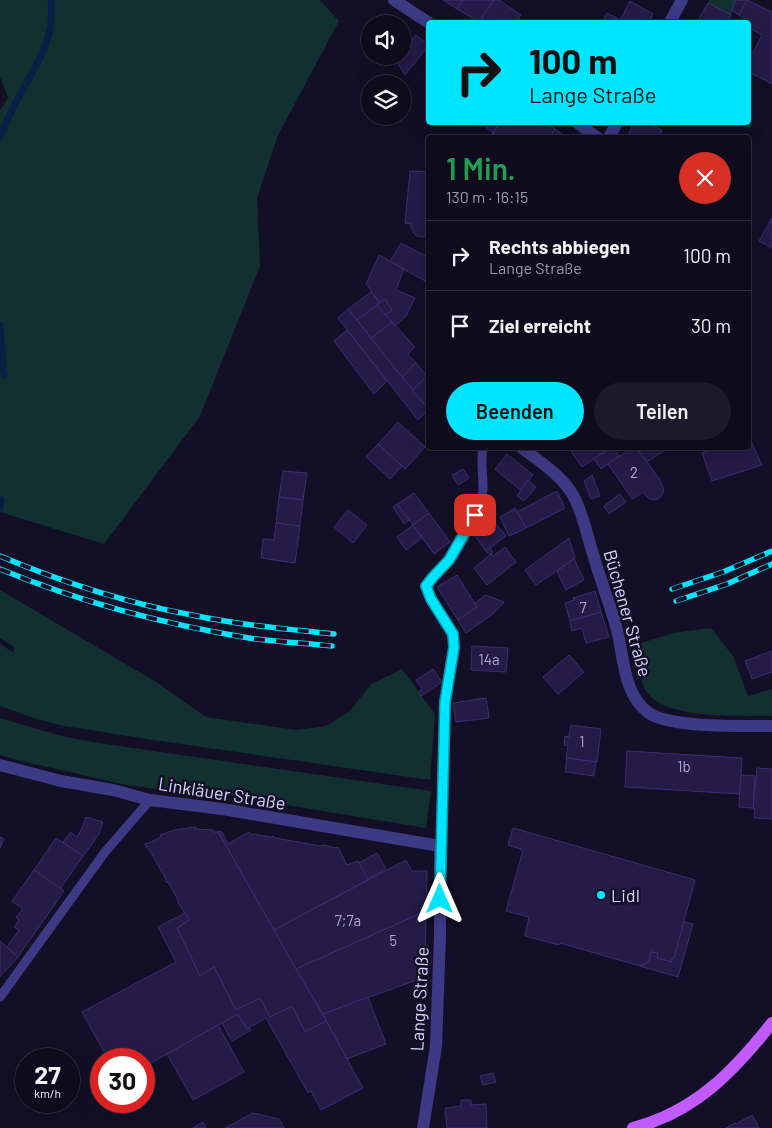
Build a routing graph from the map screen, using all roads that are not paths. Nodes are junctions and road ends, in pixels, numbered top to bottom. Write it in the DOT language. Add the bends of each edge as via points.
graph roads {
  1 [pos="394,0"];
  2 [pos="682,0"];
  3 [pos="671,20"];
  4 [pos="426,21"];
  5 [pos="580,125"];
  6 [pos="594,135"];
  7 [pos="483,450"];
  8 [pos="525,450"];
  9 [pos="772,726"];
  10 [pos="0,765"];
  11 [pos="150,800"];
  12 [pos="440,846"];
  13 [pos="0,997"];
  14 [pos="772,1023"];
  15 [pos="423,1128"];
  16 [pos="633,1128"];
  1 -- 4 [label="street"];
  2 -- 3 [label="street"];
  5 -- 6 [label="street"];
  7 -- 12 [label="lane, Lange Straße" via="480,505 449,560 426,586 453,634 454,647 445,702"];
  8 -- 9 [label="street, Büchener Straße" via="543,464 573,496 617,631 627,681 636,699 649,713 666,719 699,724"];
  10 -- 11 [label="street, Linkläuer Straße"];
  11 -- 12 [label="street, Linkläuer Straße"];
  11 -- 13 [label="lane" via="105,852"];
  12 -- 15 [label="street, Lange Straße" via="436,1046"];
  14 -- 16 [label="main road" via="747,1054 702,1096 671,1115"];
}
